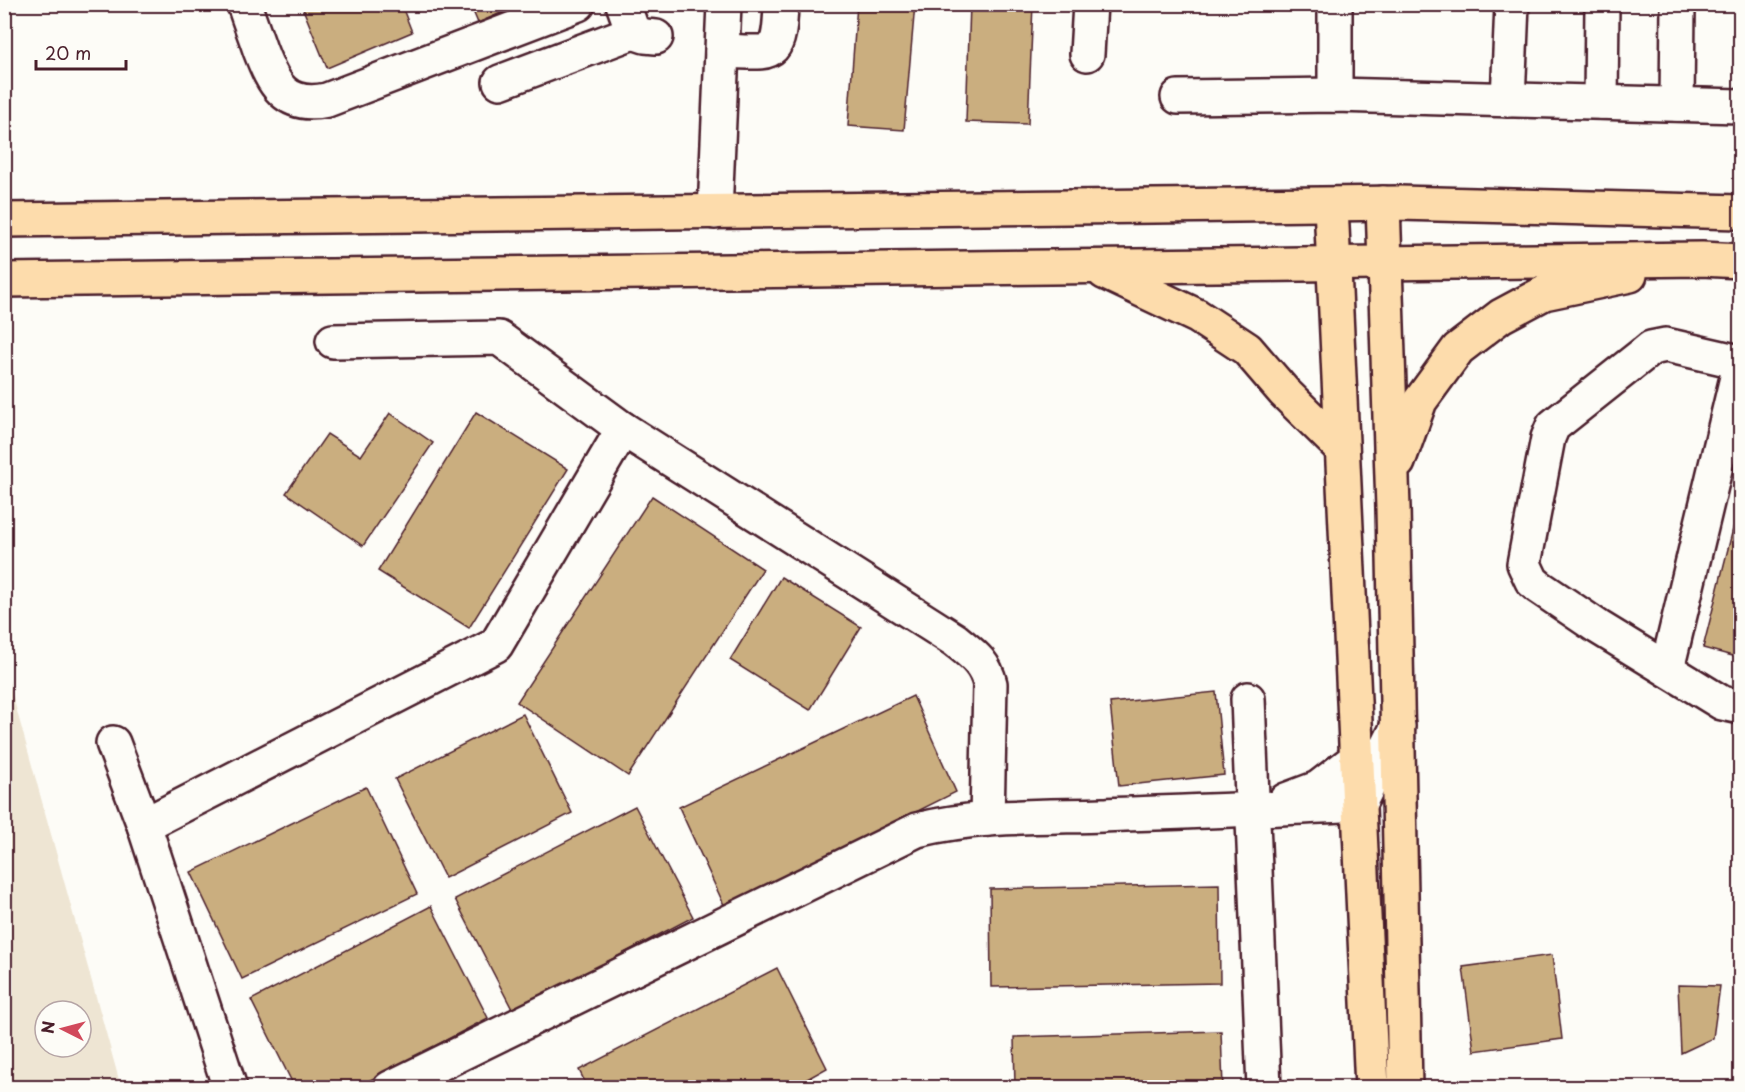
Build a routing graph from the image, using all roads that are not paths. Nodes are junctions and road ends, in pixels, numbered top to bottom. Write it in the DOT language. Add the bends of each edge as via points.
graph roads {
  1 [pos="244,4"];
  2 [pos="578,4"];
  3 [pos="724,4"];
  4 [pos="782,4"];
  5 [pos="1090,4"];
  6 [pos="1335,4"];
  7 [pos="1512,4"];
  8 [pos="1602,4"];
  9 [pos="1678,4"];
  10 [pos="637,24"];
  11 [pos="722,51"];
  12 [pos="1086,54"];
  13 [pos="500,82"];
  14 [pos="1335,95"];
  15 [pos="1178,97"];
  16 [pos="1508,100"];
  17 [pos="1601,102"];
  18 [pos="1677,104"];
  19 [pos="1740,105"];
  20 [pos="1383,203"];
  21 [pos="1331,205"];
  22 [pos="715,212"];
  23 [pos="1740,212"];
  24 [pos="4,220"];
  25 [pos="1702,259"];
  26 [pos="1740,261"];
  27 [pos="1384,264"];
  28 [pos="1334,265"];
  29 [pos="1096,268"];
  30 [pos="4,280"];
  31 [pos="333,341"];
  32 [pos="1740,364"];
  33 [pos="623,429"];
  34 [pos="1342,449"];
  35 [pos="1393,508"];
  36 [pos="1667,669"];
  37 [pos="1248,699"];
  38 [pos="1740,707"];
  39 [pos="1398,726"];
  40 [pos="113,743"];
  41 [pos="1357,758"];
  42 [pos="1359,804"];
  43 [pos="1252,810"];
  44 [pos="987,819"];
  45 [pos="144,825"];
  46 [pos="230,1088"];
  47 [pos="390,1088"];
  48 [pos="1264,1088"];
  49 [pos="1372,1088"];
  50 [pos="1405,1088"];
  1 -- 2 [label="street" via="276,86 299,101 313,103"];
  3 -- 11 [label="street"];
  4 -- 11 [label="street" via="777,45 760,52"];
  5 -- 12 [label="street"];
  6 -- 14 [label="street"];
  7 -- 16 [label="street"];
  8 -- 17 [label="street"];
  9 -- 18 [label="street"];
  10 -- 13 [label="street"];
  11 -- 22 [label="street"];
  14 -- 15 [label="street"];
  14 -- 16 [label="street"];
  16 -- 17 [label="street"];
  17 -- 18 [label="street"];
  18 -- 19 [label="street"];
  20 -- 21 [label="main road"];
  20 -- 23 [label="main road"];
  20 -- 27 [label="main road"];
  21 -- 22 [label="main road"];
  21 -- 28 [label="main road"];
  22 -- 24 [label="main road"];
  25 -- 26 [label="main road"];
  25 -- 27 [label="main road"];
  25 -- 35 [label="main road" via="1544,293 1501,316 1458,349 1420,401 1397,465"];
  27 -- 28 [label="main road"];
  27 -- 35 [label="main road"];
  28 -- 29 [label="main road"];
  28 -- 34 [label="main road"];
  29 -- 30 [label="main road"];
  29 -- 34 [label="main road" via="1197,316 1247,349"];
  31 -- 33 [label="street" via="499,338"];
  32 -- 36 [label="street"];
  32 -- 36 [label="street" via="1674,345 1651,348 1558,421 1548,438 1525,554 1527,573 1539,587"];
  33 -- 44 [label="street" via="975,656 987,670 990,684"];
  33 -- 45 [label="street" via="496,645"];
  34 -- 41 [label="main road"];
  35 -- 39 [label="main road"];
  36 -- 38 [label="street" via="1722,703"];
  37 -- 43 [label="street"];
  39 -- 42 [label="street"];
  39 -- 50 [label="main road"];
  40 -- 45 [label="street"];
  41 -- 42 [label="main road"];
  41 -- 43 [label="street" via="1318,788"];
  42 -- 43 [label="street"];
  42 -- 49 [label="main road"];
  43 -- 44 [label="street"];
  43 -- 48 [label="street"];
  44 -- 47 [label="street" via="917,830"];
  45 -- 46 [label="street"];
}
